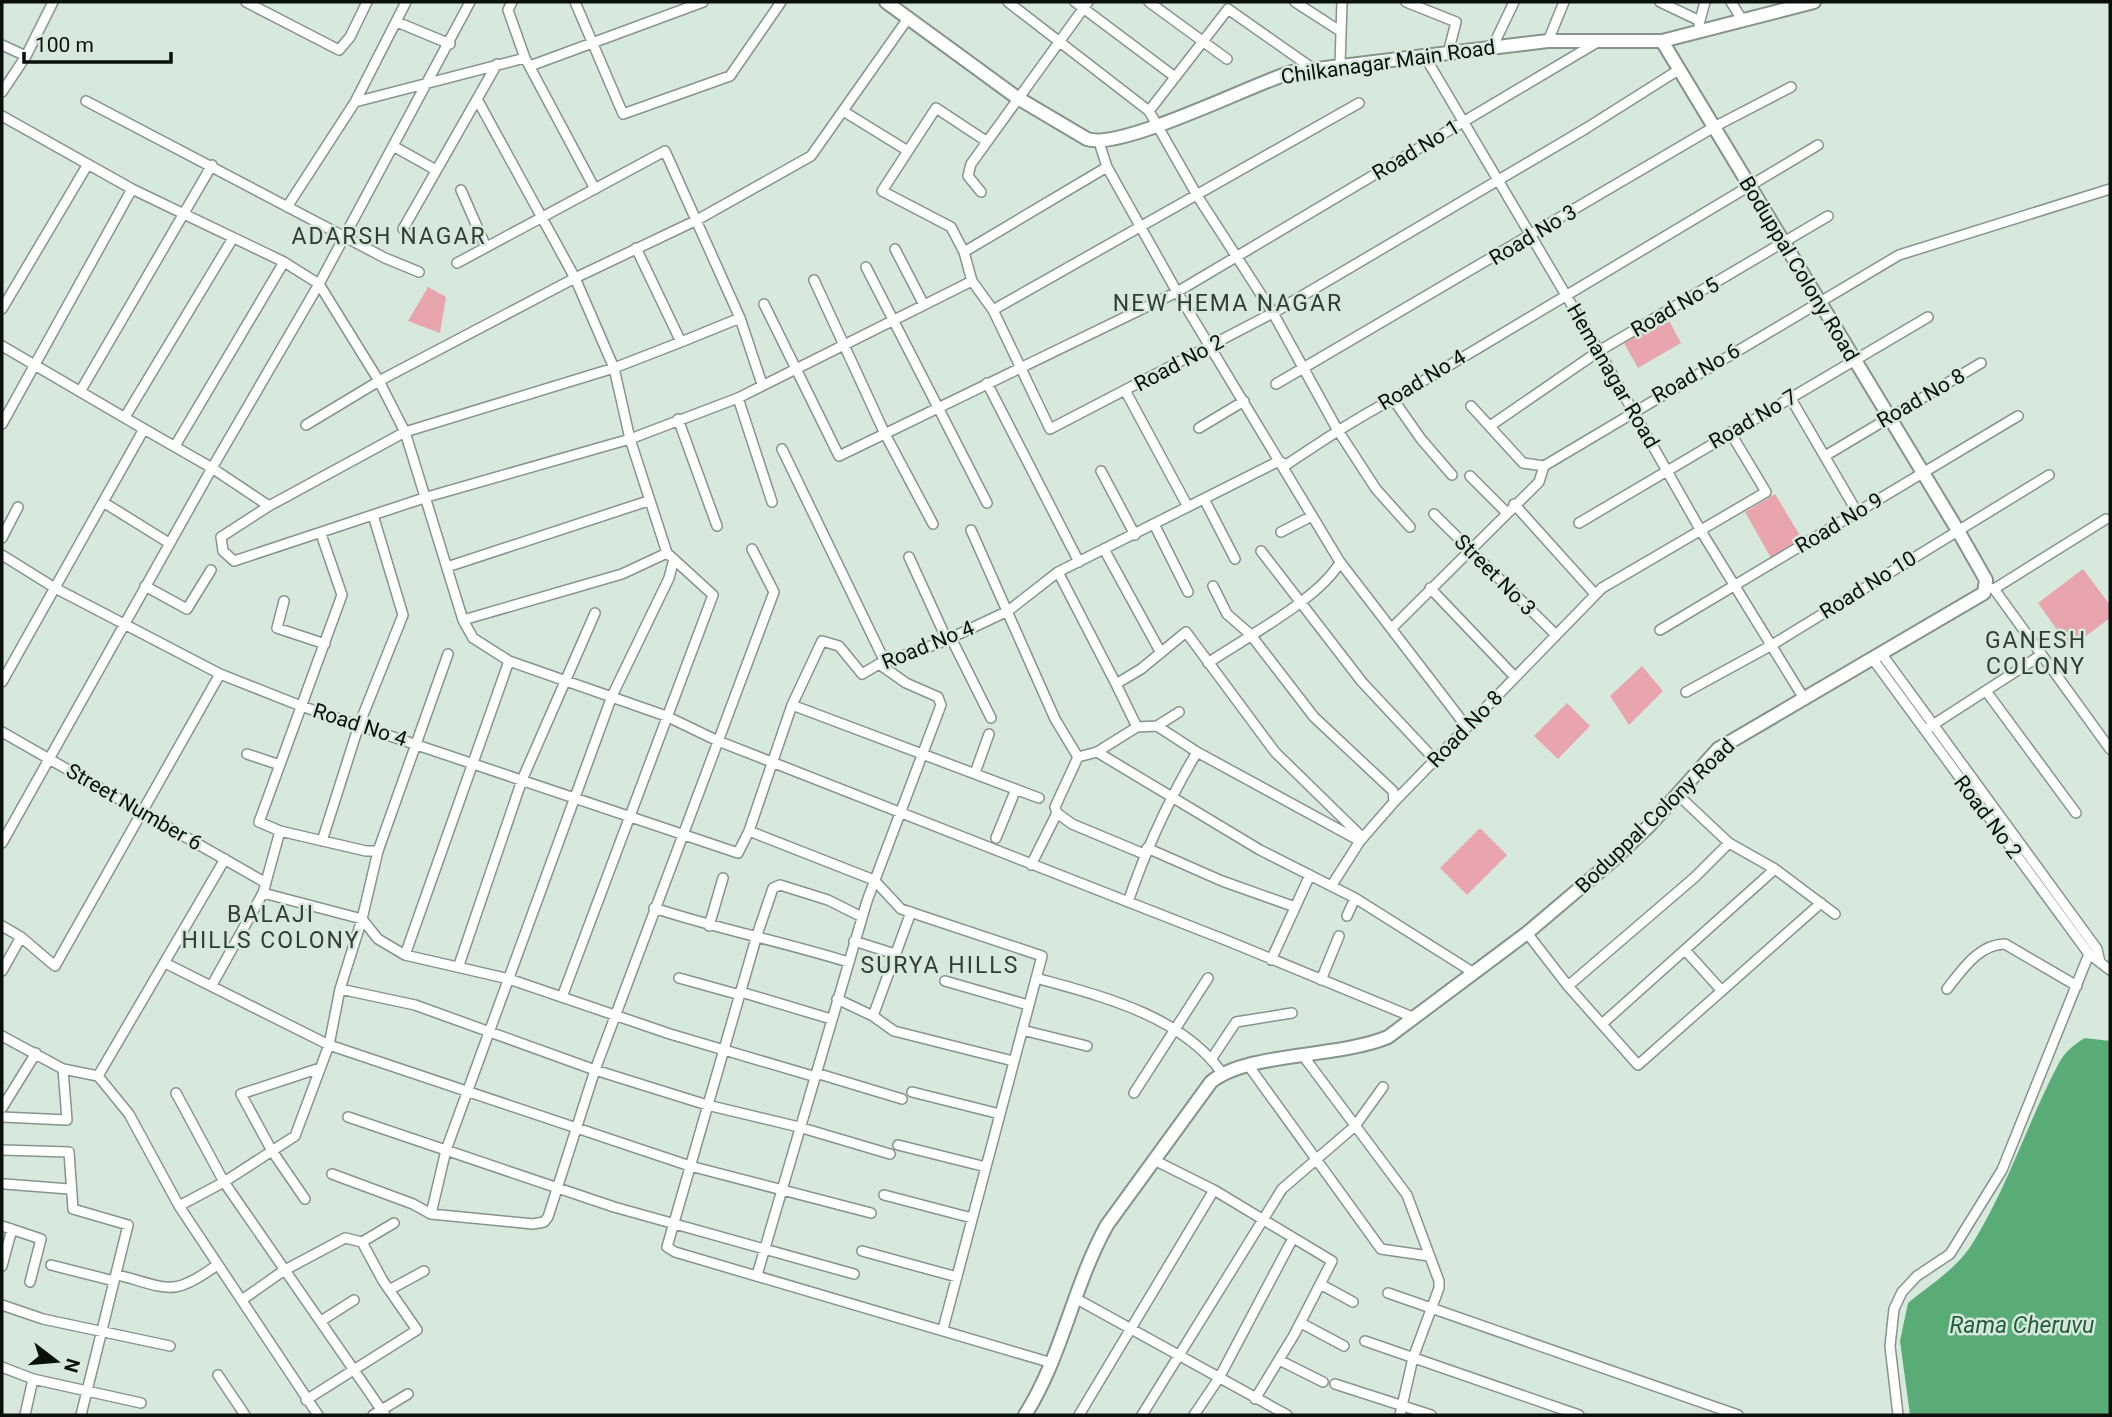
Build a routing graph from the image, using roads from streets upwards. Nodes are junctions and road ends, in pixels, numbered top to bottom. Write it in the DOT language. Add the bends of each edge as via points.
graph roads {
  1 [pos="53,2"];
  2 [pos="246,2"];
  3 [pos="367,2"];
  4 [pos="406,2"];
  5 [pos="470,2"];
  6 [pos="512,2"];
  7 [pos="575,2"];
  8 [pos="703,2"];
  9 [pos="781,2"];
  10 [pos="886,2"];
  11 [pos="1008,2"];
  12 [pos="1149,2"];
  13 [pos="1296,2"];
  14 [pos="1342,2"];
  15 [pos="1406,2"];
  16 [pos="1564,2"];
  17 [pos="1660,2"];
  18 [pos="1705,2"];
  19 [pos="1731,2"];
  20 [pos="1814,2"];
  21 [pos="1511,3"];
  22 [pos="1082,4"];
  23 [pos="909,17"];
  24 [pos="1742,21"];
  25 [pos="397,22"];
  26 [pos="1699,27"];
  27 [pos="1340,31"];
  28 [pos="1059,41"];
  29 [pos="1548,41"];
  30 [pos="1662,41"];
  31 [pos="1202,42"];
  32 [pos="592,43"];
  33 [pos="1595,43"];
  34 [pos="450,44"];
  35 [pos="2,45"];
  36 [pos="1492,48"];
  37 [pos="1448,53"];
  38 [pos="26,55"];
  39 [pos="1424,55"];
  40 [pos="1227,60"];
  41 [pos="527,62"];
  42 [pos="497,64"];
  43 [pos="1339,65"];
  44 [pos="1312,68"];
  45 [pos="1680,69"];
  46 [pos="1175,77"];
  47 [pos="429,80"];
  48 [pos="1791,87"];
  49 [pos="2,92"];
  50 [pos="1016,97"];
  51 [pos="477,99"];
  52 [pos="86,101"];
  53 [pos="355,102"];
  54 [pos="1359,103"];
  55 [pos="843,111"];
  56 [pos="1149,111"];
  57 [pos="2,116"];
  58 [pos="1463,122"];
  59 [pos="1155,126"];
  60 [pos="1714,127"];
  61 [pos="986,141"];
  62 [pos="1099,142"];
  63 [pos="1818,145"];
  64 [pos="393,146"];
  65 [pos="908,151"];
  66 [pos="88,164"];
  67 [pos="212,165"];
  68 [pos="1107,167"];
  69 [pos="436,170"];
  70 [pos="1496,180"];
  71 [pos="1750,185"];
  72 [pos="132,189"];
  73 [pos="595,189"];
  74 [pos="2110,189"];
  75 [pos="461,190"];
  76 [pos="982,192"];
  77 [pos="1198,197"];
  78 [pos="287,207"];
  79 [pos="184,214"];
  80 [pos="1828,216"];
  81 [pos="543,217"];
  82 [pos="697,220"];
  83 [pos="403,229"];
  84 [pos="1140,229"];
  85 [pos="344,237"];
  86 [pos="1531,237"];
  87 [pos="233,238"];
  88 [pos="1783,244"];
  89 [pos="486,247"];
  90 [pos="636,248"];
  91 [pos="895,249"];
  92 [pos="964,252"];
  93 [pos="1237,258"];
  94 [pos="284,262"];
  95 [pos="457,263"];
  96 [pos="866,267"];
  97 [pos="419,272"];
  98 [pos="575,278"];
  99 [pos="814,280"];
  100 [pos="972,281"];
  101 [pos="319,284"];
  102 [pos="1177,292"];
  103 [pos="1565,294"];
  104 [pos="1818,302"];
  105 [pos="764,304"];
  106 [pos="924,304"];
  107 [pos="2,310"];
  108 [pos="993,310"];
  109 [pos="1273,313"];
  110 [pos="1928,317"];
  111 [pos="740,318"];
  112 [pos="891,320"];
  113 [pos="681,342"];
  114 [pos="846,345"];
  115 [pos="2,346"];
  116 [pos="1210,347"];
  117 [pos="1599,351"];
  118 [pos="1853,360"];
  119 [pos="1981,363"];
  120 [pos="34,365"];
  121 [pos="614,368"];
  122 [pos="1019,368"];
  123 [pos="796,369"];
  124 [pos="1305,369"];
  125 [pos="379,381"];
  126 [pos="987,383"];
  127 [pos="762,384"];
  128 [pos="1276,384"];
  129 [pos="81,390"];
  130 [pos="1126,392"];
  131 [pos="1790,397"];
  132 [pos="737,398"];
  133 [pos="1393,399"];
  134 [pos="1244,401"];
  135 [pos="1471,406"];
  136 [pos="936,408"];
  137 [pos="1633,411"];
  138 [pos="2018,416"];
  139 [pos="125,417"];
  140 [pos="1887,417"];
  141 [pos="678,419"];
  142 [pos="2,424"];
  143 [pos="306,425"];
  144 [pos="1490,426"];
  145 [pos="1199,428"];
  146 [pos="144,429"];
  147 [pos="1337,429"];
  148 [pos="405,432"];
  149 [pos="1730,432"];
  150 [pos="885,434"];
  151 [pos="630,439"];
  152 [pos="175,446"];
  153 [pos="782,449"];
  154 [pos="1825,457"];
  155 [pos="1279,461"];
  156 [pos="1544,466"];
  157 [pos="212,468"];
  158 [pos="1667,469"];
  159 [pos="1101,471"];
  160 [pos="1923,474"];
  161 [pos="1452,475"];
  162 [pos="2049,475"];
  163 [pos="1470,476"];
  164 [pos="427,498"];
  165 [pos="1204,499"];
  166 [pos="103,502"];
  167 [pos="648,502"];
  168 [pos="772,502"];
  169 [pos="987,503"];
  170 [pos="1514,504"];
  171 [pos="269,506"];
  172 [pos="18,507"];
  173 [pos="1188,507"];
  174 [pos="1506,512"];
  175 [pos="1857,512"];
  176 [pos="1434,514"];
  177 [pos="373,515"];
  178 [pos="1312,516"];
  179 [pos="2106,519"];
  180 [pos="1579,523"];
  181 [pos="933,524"];
  182 [pos="1154,524"];
  183 [pos="717,526"];
  184 [pos="1410,527"];
  185 [pos="1957,529"];
  186 [pos="971,530"];
  187 [pos="1701,531"];
  188 [pos="1281,532"];
  189 [pos="321,534"];
  190 [pos="1135,535"];
  191 [pos="2,538"];
  192 [pos="169,544"];
  193 [pos="752,549"];
  194 [pos="1105,551"];
  195 [pos="1261,551"];
  196 [pos="1469,551"];
  197 [pos="2,555"];
  198 [pos="671,556"];
  199 [pos="909,557"];
  200 [pos="1235,559"];
  201 [pos="1079,562"];
  202 [pos="1340,562"];
  203 [pos="447,567"];
  204 [pos="211,569"];
  205 [pos="1059,572"];
  206 [pos="145,586"];
  207 [pos="1213,586"];
  208 [pos="1734,586"];
  209 [pos="55,588"];
  210 [pos="1430,588"];
  211 [pos="1990,588"];
  212 [pos="1188,592"];
  213 [pos="1595,594"];
  214 [pos="284,601"];
  215 [pos="1300,603"];
  216 [pos="1008,611"];
  217 [pos="595,613"];
  218 [pos="463,621"];
  219 [pos="123,624"];
  220 [pos="1392,628"];
  221 [pos="1660,630"];
  222 [pos="1251,634"];
  223 [pos="1556,635"];
  224 [pos="949,639"];
  225 [pos="324,644"];
  226 [pos="1772,645"];
  227 [pos="1161,653"];
  228 [pos="448,654"];
  229 [pos="2041,655"];
  230 [pos="1876,656"];
  231 [pos="509,661"];
  232 [pos="882,663"];
  233 [pos="1208,663"];
  234 [pos="220,674"];
  235 [pos="1516,677"];
  236 [pos="566,681"];
  237 [pos="2,682"];
  238 [pos="1116,684"];
  239 [pos="1986,691"];
  240 [pos="1686,692"];
  241 [pos="612,696"];
  242 [pos="1803,697"];
  243 [pos="792,705"];
  244 [pos="301,706"];
  245 [pos="1179,712"];
  246 [pos="666,716"];
  247 [pos="991,718"];
  248 [pos="359,725"];
  249 [pos="1157,726"];
  250 [pos="1466,726"];
  251 [pos="1137,727"];
  252 [pos="1928,729"];
  253 [pos="2,732"];
  254 [pos="989,734"];
  255 [pos="718,741"];
  256 [pos="415,743"];
  257 [pos="2110,749"];
  258 [pos="924,752"];
  259 [pos="1097,752"];
  260 [pos="1197,752"];
  261 [pos="247,754"];
  262 [pos="1078,757"];
  263 [pos="49,760"];
  264 [pos="1435,760"];
  265 [pos="772,761"];
  266 [pos="470,764"];
  267 [pos="280,765"];
  268 [pos="975,772"];
  269 [pos="522,780"];
  270 [pos="1016,789"];
  271 [pos="1677,794"];
  272 [pos="1039,798"];
  273 [pos="1170,798"];
  274 [pos="576,800"];
  275 [pos="1394,802"];
  276 [pos="899,811"];
  277 [pos="143,813"];
  278 [pos="1057,813"];
  279 [pos="2076,813"];
  280 [pos="629,819"];
  281 [pos="280,831"];
  282 [pos="749,831"];
  283 [pos="681,835"];
  284 [pos="996,838"];
  285 [pos="1362,839"];
  286 [pos="322,841"];
  287 [pos="2,843"];
  288 [pos="1729,843"];
  289 [pos="378,851"];
  290 [pos="1146,851"];
  291 [pos="225,859"];
  292 [pos="1031,865"];
  293 [pos="1775,869"];
  294 [pos="1310,875"];
  295 [pos="723,878"];
  296 [pos="874,880"];
  297 [pos="1332,885"];
  298 [pos="264,888"];
  299 [pos="1355,898"];
  300 [pos="1128,902"];
  301 [pos="1821,903"];
  302 [pos="1295,907"];
  303 [pos="654,908"];
  304 [pos="911,912"];
  305 [pos="1835,914"];
  306 [pos="1347,916"];
  307 [pos="862,917"];
  308 [pos="362,919"];
  309 [pos="2,926"];
  310 [pos="709,926"];
  311 [pos="1527,933"];
  312 [pos="757,935"];
  313 [pos="1339,936"];
  314 [pos="21,937"];
  315 [pos="854,942"];
  316 [pos="1685,950"];
  317 [pos="895,954"];
  318 [pos="2089,954"];
  319 [pos="405,955"];
  320 [pos="1271,960"];
  321 [pos="848,962"];
  322 [pos="2100,962"];
  323 [pos="164,963"];
  324 [pos="459,965"];
  325 [pos="2110,970"];
  326 [pos="2,971"];
  327 [pos="1475,973"];
  328 [pos="679,978"];
  329 [pos="1036,978"];
  330 [pos="1208,978"];
  331 [pos="509,979"];
  332 [pos="1321,980"];
  333 [pos="945,981"];
  334 [pos="212,985"];
  335 [pos="1568,986"];
  336 [pos="2077,986"];
  337 [pos="340,989"];
  338 [pos="1947,989"];
  339 [pos="1722,990"];
  340 [pos="741,993"];
  341 [pos="562,997"];
  342 [pos="837,999"];
  343 [pos="1028,1005"];
  344 [pos="1292,1013"];
  345 [pos="873,1016"];
  346 [pos="616,1017"];
  347 [pos="1415,1018"];
  348 [pos="831,1019"];
  349 [pos="1602,1024"];
  350 [pos="1022,1030"];
  351 [pos="1175,1031"];
  352 [pos="489,1034"];
  353 [pos="2,1036"];
  354 [pos="329,1045"];
  355 [pos="1087,1046"];
  356 [pos="724,1049"];
  357 [pos="36,1053"];
  358 [pos="1304,1057"];
  359 [pos="1212,1058"];
  360 [pos="1013,1061"];
  361 [pos="1248,1065"];
  362 [pos="320,1068"];
  363 [pos="63,1069"];
  364 [pos="596,1070"];
  365 [pos="1222,1073"];
  366 [pos="816,1075"];
  367 [pos="98,1076"];
  368 [pos="1383,1087"];
  369 [pos="912,1092"];
  370 [pos="467,1093"];
  371 [pos="1134,1093"];
  372 [pos="176,1094"];
  373 [pos="902,1099"];
  374 [pos="707,1105"];
  375 [pos="2,1108"];
  376 [pos="1000,1114"];
  377 [pos="2,1117"];
  378 [pos="348,1117"];
  379 [pos="1355,1126"];
  380 [pos="799,1127"];
  381 [pos="578,1131"];
  382 [pos="898,1144"];
  383 [pos="2,1150"];
  384 [pos="446,1150"];
  385 [pos="272,1151"];
  386 [pos="890,1154"];
  387 [pos="1156,1161"];
  388 [pos="1316,1161"];
  389 [pos="690,1166"];
  390 [pos="986,1167"];
  391 [pos="332,1174"];
  392 [pos="224,1182"];
  393 [pos="5,1184"];
  394 [pos="559,1187"];
  395 [pos="783,1188"];
  396 [pos="69,1189"];
  397 [pos="1214,1190"];
  398 [pos="884,1195"];
  399 [pos="305,1199"];
  400 [pos="179,1206"];
  401 [pos="871,1213"];
  402 [pos="431,1214"];
  403 [pos="972,1218"];
  404 [pos="1262,1219"];
  405 [pos="394,1223"];
  406 [pos="675,1223"];
  407 [pos="2,1226"];
  408 [pos="12,1229"];
  409 [pos="1293,1238"];
  410 [pos="362,1242"];
  411 [pos="763,1250"];
  412 [pos="862,1251"];
  413 [pos="1429,1256"];
  414 [pos="51,1265"];
  415 [pos="217,1265"];
  416 [pos="2,1266"];
  417 [pos="283,1271"];
  418 [pos="424,1271"];
  419 [pos="854,1274"];
  420 [pos="757,1275"];
  421 [pos="957,1276"];
  422 [pos="116,1278"];
  423 [pos="30,1282"];
  424 [pos="1320,1284"];
  425 [pos="389,1290"];
  426 [pos="1388,1293"];
  427 [pos="1075,1298"];
  428 [pos="242,1300"];
  429 [pos="354,1300"];
  430 [pos="1353,1302"];
  431 [pos="2,1305"];
  432 [pos="1431,1310"];
  433 [pos="321,1321"];
  434 [pos="1300,1323"];
  435 [pos="943,1329"];
  436 [pos="1130,1329"];
  437 [pos="101,1330"];
  438 [pos="1365,1341"];
  439 [pos="170,1346"];
  440 [pos="1344,1346"];
  441 [pos="1181,1355"];
  442 [pos="1413,1358"];
  443 [pos="1279,1360"];
  444 [pos="1052,1363"];
  445 [pos="2,1367"];
  446 [pos="354,1370"];
  447 [pos="218,1375"];
  448 [pos="1219,1378"];
  449 [pos="33,1379"];
  450 [pos="1322,1382"];
  451 [pos="1335,1384"];
  452 [pos="87,1388"];
  453 [pos="408,1394"];
  454 [pos="1255,1399"];
  455 [pos="306,1400"];
  456 [pos="141,1403"];
  457 [pos="1401,1411"];
  458 [pos="384,1413"];
  459 [pos="315,1414"];
  460 [pos="26,1415"];
  461 [pos="81,1415"];
  462 [pos="246,1415"];
  463 [pos="373,1415"];
  464 [pos="1025,1415"];
  465 [pos="1079,1415"];
  466 [pos="1142,1415"];
  467 [pos="1194,1415"];
  468 [pos="1287,1415"];
  469 [pos="1431,1415"];
  470 [pos="1579,1415"];
  471 [pos="1738,1415"];
  472 [pos="1898,1415"];
  1 -- 38 [label="street"];
  2 -- 3 [label="street" via="339,50"];
  4 -- 25 [label="street"];
  5 -- 34 [label="street"];
  6 -- 41 [label="street" via="508,10"];
  7 -- 32 [label="street"];
  8 -- 32 [label="street"];
  9 -- 32 [label="street" via="730,76 623,114"];
  10 -- 23 [label="street"];
  11 -- 28 [label="street"];
  12 -- 31 [label="street"];
  13 -- 27 [label="street"];
  14 -- 27 [label="street"];
  15 -- 37 [label="street" via="1456,22"];
  16 -- 29 [label="street"];
  17 -- 26 [label="street"];
  18 -- 26 [label="street"];
  19 -- 24 [label="street"];
  20 -- 24 [label="street, Chilkanagar Main Road"];
  21 -- 36 [label="street"];
  22 -- 28 [label="street"];
  22 -- 46 [label="street"];
  23 -- 50 [label="street"];
  23 -- 55 [label="street"];
  24 -- 26 [label="street, Chilkanagar Main Road"];
  25 -- 34 [label="street"];
  25 -- 53 [label="street"];
  26 -- 30 [label="street, Chilkanagar Main Road"];
  27 -- 43 [label="street"];
  28 -- 50 [label="street"];
  28 -- 56 [label="street"];
  29 -- 33 [label="street, Chilkanagar Main Road"];
  29 -- 36 [label="street, Chilkanagar Main Road"];
  30 -- 33 [label="street, Chilkanagar Main Road"];
  30 -- 45 [label="street, Boduppal Colony Road"];
  31 -- 40 [label="street"];
  31 -- 44 [label="street" via="1228,9"];
  31 -- 46 [label="street"];
  32 -- 41 [label="street"];
  33 -- 58 [label="street, Road No 1"];
  34 -- 47 [label="street"];
  35 -- 38 [label="street"];
  36 -- 37 [label="street, Chilkanagar Main Road"];
  37 -- 39 [label="street, Chilkanagar Main Road"];
  38 -- 49 [label="street"];
  39 -- 43 [label="street, Chilkanagar Main Road"];
  39 -- 58 [label="street, Hemanagar Road"];
  41 -- 42 [label="street"];
  41 -- 73 [label="street"];
  42 -- 47 [label="street"];
  42 -- 51 [label="street"];
  43 -- 44 [label="street, Chilkanagar Main Road"];
  44 -- 59 [label="street, Chilkanagar Main Road" via="1260,82"];
  45 -- 60 [label="street, Boduppal Colony Road"];
  45 -- 70 [label="street, Road No 2"];
  46 -- 56 [label="street"];
  47 -- 53 [label="street"];
  47 -- 64 [label="street"];
  48 -- 60 [label="street, Road No 3"];
  50 -- 61 [label="street"];
  50 -- 62 [label="street"];
  51 -- 69 [label="street"];
  51 -- 81 [label="street"];
  52 -- 67 [label="street"];
  53 -- 78 [label="street"];
  54 -- 77 [label="street"];
  55 -- 65 [label="street"];
  55 -- 82 [label="street" via="811,156"];
  56 -- 59 [label="street"];
  57 -- 66 [label="street"];
  58 -- 70 [label="street, Hemanagar Road"];
  58 -- 93 [label="street, Road No 1"];
  59 -- 62 [label="street, Chilkanagar Main Road"];
  59 -- 77 [label="street"];
  60 -- 71 [label="street, Boduppal Colony Road"];
  60 -- 86 [label="street, Road No 3"];
  61 -- 65 [label="street" via="936,108"];
  61 -- 76 [label="street" via="968,176"];
  62 -- 68 [label="street"];
  63 -- 71 [label="street, Road No 4"];
  64 -- 69 [label="street"];
  64 -- 85 [label="street"];
  65 -- 92 [label="street, Road No 2" via="882,191 951,227"];
  66 -- 72 [label="street"];
  66 -- 107 [label="street"];
  67 -- 78 [label="street"];
  67 -- 79 [label="street"];
  68 -- 84 [label="street"];
  68 -- 92 [label="street"];
  69 -- 83 [label="street"];
  70 -- 86 [label="street, Hemanagar Road"];
  70 -- 109 [label="street, Road No 2"];
  71 -- 88 [label="street, Boduppal Colony Road"];
  71 -- 103 [label="street, Road No 4"];
  72 -- 79 [label="street"];
  72 -- 120 [label="street"];
  73 -- 81 [label="street"];
  73 -- 82 [label="street" via="665,151"];
  74 -- 104 [label="street, Road No 6" via="1899,255"];
  75 -- 89 [label="street"];
  77 -- 84 [label="street"];
  77 -- 93 [label="street"];
  78 -- 85 [label="street"];
  79 -- 87 [label="street"];
  79 -- 129 [label="street"];
  80 -- 88 [label="street, Road No 5"];
  81 -- 89 [label="street"];
  81 -- 98 [label="street"];
  82 -- 90 [label="street"];
  82 -- 111 [label="street"];
  84 -- 102 [label="street"];
  84 -- 108 [label="street"];
  85 -- 97 [label="street"];
  85 -- 101 [label="street"];
  86 -- 103 [label="street, Hemanagar Road"];
  86 -- 124 [label="street, Road No 3"];
  87 -- 94 [label="street"];
  87 -- 139 [label="street"];
  88 -- 104 [label="street, Boduppal Colony Road"];
  88 -- 117 [label="street, Road No 5"];
  89 -- 95 [label="street"];
  90 -- 98 [label="street"];
  90 -- 113 [label="street"];
  91 -- 106 [label="street"];
  92 -- 100 [label="street, Road No 2"];
  93 -- 102 [label="street, Road No 1"];
  93 -- 109 [label="street"];
  94 -- 101 [label="street"];
  94 -- 152 [label="street"];
  96 -- 112 [label="street"];
  98 -- 121 [label="street"];
  98 -- 125 [label="street"];
  99 -- 114 [label="street"];
  100 -- 106 [label="street"];
  100 -- 108 [label="street, Road No 2"];
  101 -- 125 [label="street"];
  101 -- 157 [label="street"];
  102 -- 116 [label="street"];
  102 -- 122 [label="street, Road No 1"];
  103 -- 117 [label="street, Hemanagar Road"];
  103 -- 133 [label="street, Road No 4"];
  104 -- 118 [label="street, Boduppal Colony Road"];
  104 -- 137 [label="street, Road No 6"];
  105 -- 123 [label="street"];
  106 -- 112 [label="street"];
  108 -- 122 [label="street, Road No 2"];
  109 -- 116 [label="street, Road No 2"];
  109 -- 124 [label="street"];
  110 -- 118 [label="street, Road No 7"];
  111 -- 113 [label="street"];
  111 -- 127 [label="street"];
  112 -- 114 [label="street"];
  112 -- 136 [label="street"];
  113 -- 121 [label="street"];
  114 -- 123 [label="street"];
  114 -- 150 [label="street"];
  115 -- 120 [label="street"];
  116 -- 130 [label="street, Road No 2"];
  116 -- 134 [label="street"];
  117 -- 137 [label="street, Hemanagar Road"];
  117 -- 144 [label="street, Road No 5"];
  118 -- 131 [label="street, Road No 7"];
  118 -- 140 [label="street, Boduppal Colony Road"];
  119 -- 140 [label="street, Road No 8"];
  120 -- 129 [label="street"];
  120 -- 142 [label="street"];
  121 -- 148 [label="street"];
  121 -- 151 [label="street"];
  122 -- 126 [label="street, Road No 1"];
  122 -- 130 [label="street, Road No 2" via="1050,429"];
  123 -- 127 [label="street"];
  123 -- 150 [label="street, Road No 1" via="839,456"];
  124 -- 128 [label="street, Road No 3"];
  124 -- 147 [label="street"];
  125 -- 143 [label="street"];
  125 -- 148 [label="street"];
  126 -- 136 [label="street, Road No 1"];
  126 -- 201 [label="street"];
  127 -- 132 [label="street"];
  129 -- 139 [label="street"];
  130 -- 173 [label="street"];
  131 -- 149 [label="street, Road No 7"];
  131 -- 154 [label="street"];
  132 -- 141 [label="street"];
  132 -- 168 [label="street"];
  133 -- 147 [label="street, Road No 4"];
  133 -- 161 [label="street"];
  134 -- 145 [label="street"];
  134 -- 155 [label="street"];
  135 -- 144 [label="street"];
  136 -- 150 [label="street, Road No 1"];
  136 -- 169 [label="street"];
  137 -- 156 [label="street, Road No 6"];
  137 -- 158 [label="street, Hemanagar Road"];
  138 -- 160 [label="street, Road No 9"];
  139 -- 146 [label="street"];
  140 -- 154 [label="street, Road No 8"];
  140 -- 160 [label="street, Boduppal Colony Road"];
  141 -- 151 [label="street"];
  141 -- 183 [label="street"];
  144 -- 156 [label="street" via="1523,463"];
  146 -- 152 [label="street"];
  146 -- 166 [label="street"];
  147 -- 155 [label="street, Road No 4" via="1286,465"];
  147 -- 184 [label="street" via="1376,489"];
  148 -- 164 [label="street"];
  148 -- 171 [label="street"];
  149 -- 158 [label="street, Road No 7"];
  149 -- 187 [label="street, Road No 8" via="1766,492"];
  150 -- 181 [label="street"];
  151 -- 164 [label="street"];
  151 -- 167 [label="street"];
  152 -- 157 [label="street"];
  153 -- 232 [label="street"];
  154 -- 175 [label="street"];
  155 -- 165 [label="street, Road No 4"];
  155 -- 178 [label="street"];
  156 -- 170 [label="street, Road No 6" via="1539,482"];
  157 -- 171 [label="street"];
  157 -- 192 [label="street"];
  158 -- 180 [label="street, Road No 7"];
  158 -- 187 [label="street, Hemanagar Road"];
  159 -- 190 [label="street"];
  160 -- 175 [label="street, Road No 9"];
  160 -- 185 [label="street, Boduppal Colony Road"];
  162 -- 185 [label="street, Road No 10"];
  163 -- 174 [label="street"];
  164 -- 177 [label="street"];
  164 -- 203 [label="street"];
  165 -- 173 [label="street, Road No 4"];
  165 -- 200 [label="street"];
  166 -- 192 [label="street"];
  166 -- 209 [label="street"];
  167 -- 198 [label="street"];
  167 -- 203 [label="street"];
  170 -- 174 [label="street, Road No 6"];
  170 -- 213 [label="street"];
  171 -- 189 [label="street" via="221,537 227,558 234,561"];
  172 -- 191 [label="street"];
  173 -- 182 [label="street, Road No 4"];
  174 -- 196 [label="street, Road No 6"];
  175 -- 208 [label="street, Road No 9"];
  176 -- 196 [label="street, Street No 3"];
  177 -- 189 [label="street"];
  177 -- 248 [label="street" via="403,615"];
  178 -- 188 [label="street"];
  178 -- 202 [label="street"];
  179 -- 211 [label="street"];
  182 -- 190 [label="street, Road No 4"];
  182 -- 212 [label="street"];
  185 -- 211 [label="street, Boduppal Colony Road"];
  185 -- 226 [label="street, Road No 10"];
  186 -- 216 [label="street"];
  187 -- 208 [label="street, Hemanagar Road"];
  187 -- 213 [label="street, Road No 8"];
  189 -- 225 [label="street" via="342,595"];
  190 -- 194 [label="street, Road No 4"];
  192 -- 206 [label="street"];
  193 -- 255 [label="street" via="774,592"];
  194 -- 201 [label="street, Road No 4"];
  194 -- 227 [label="street"];
  195 -- 215 [label="street"];
  196 -- 210 [label="street, Road No 6"];
  196 -- 223 [label="street, Street No 3"];
  197 -- 209 [label="street, Road No 4"];
  198 -- 218 [label="street"];
  198 -- 241 [label="street" via="669,578"];
  198 -- 246 [label="street" via="713,595"];
  199 -- 224 [label="street"];
  201 -- 205 [label="street, Road No 4"];
  202 -- 215 [label="street" via="1334,574"];
  202 -- 220 [label="street"];
  203 -- 218 [label="street"];
  204 -- 206 [label="street" via="187,609"];
  205 -- 216 [label="street, Road No 4"];
  205 -- 238 [label="street"];
  206 -- 219 [label="street"];
  207 -- 222 [label="street" via="1227,614"];
  208 -- 221 [label="street, Road No 9"];
  208 -- 226 [label="street, Hemanagar Road"];
  209 -- 219 [label="street, Road No 4"];
  209 -- 237 [label="street"];
  210 -- 220 [label="street, Road No 6"];
  210 -- 235 [label="street"];
  211 -- 229 [label="street"];
  211 -- 230 [label="street, Boduppal Colony Road"];
  213 -- 223 [label="street, Road No 8"];
  214 -- 225 [label="street" via="277,628"];
  215 -- 222 [label="street"];
  215 -- 264 [label="street" via="1362,682"];
  216 -- 224 [label="street, Road No 4"];
  216 -- 262 [label="street" via="1055,719"];
  217 -- 236 [label="street"];
  218 -- 231 [label="street" via="473,638"];
  219 -- 234 [label="street, Road No 4"];
  219 -- 263 [label="street"];
  220 -- 250 [label="street"];
  222 -- 233 [label="street"];
  222 -- 275 [label="street" via="1314,718 1393,791"];
  223 -- 235 [label="street, Road No 8"];
  224 -- 232 [label="street, Road No 4"];
  224 -- 247 [label="street"];
  225 -- 244 [label="street"];
  226 -- 240 [label="street, Road No 10"];
  226 -- 242 [label="street, Hemanagar Road"];
  227 -- 233 [label="street" via="1186,632"];
  227 -- 238 [label="street"];
  228 -- 256 [label="street"];
  229 -- 239 [label="street"];
  229 -- 257 [label="street"];
  230 -- 242 [label="street, Boduppal Colony Road"];
  230 -- 252 [label="street"];
  231 -- 236 [label="street"];
  231 -- 266 [label="street"];
  232 -- 243 [label="street, Road No 4" via="862,674 839,646 822,641"];
  232 -- 258 [label="street" via="906,683 938,697 940,705"];
  233 -- 285 [label="street" via="1275,752"];
  234 -- 244 [label="street, Road No 4"];
  234 -- 277 [label="street"];
  235 -- 250 [label="street, Road No 8"];
  236 -- 241 [label="street"];
  236 -- 269 [label="street"];
  238 -- 251 [label="street"];
  239 -- 252 [label="street"];
  239 -- 279 [label="street"];
  241 -- 246 [label="street"];
  241 -- 274 [label="street"];
  242 -- 271 [label="street, Boduppal Colony Road" via="1718,749"];
  243 -- 258 [label="street"];
  243 -- 265 [label="street, Road No 4"];
  244 -- 248 [label="street, Road No 4"];
  244 -- 267 [label="street"];
  245 -- 249 [label="street"];
  246 -- 255 [label="street"];
  246 -- 280 [label="street"];
  248 -- 256 [label="street, Road No 4"];
  248 -- 286 [label="street"];
  249 -- 251 [label="street"];
  249 -- 260 [label="street"];
  250 -- 264 [label="street, Road No 8"];
  251 -- 259 [label="street"];
  252 -- 318 [label="street, Road No 2"];
  252 -- 322 [label="street" via="2097,949"];
  253 -- 263 [label="street, Street Number 6"];
  254 -- 268 [label="street"];
  255 -- 265 [label="street"];
  255 -- 283 [label="street"];
  256 -- 266 [label="street, Road No 4"];
  256 -- 289 [label="street"];
  258 -- 268 [label="street"];
  258 -- 276 [label="street"];
  259 -- 262 [label="street"];
  259 -- 273 [label="street"];
  260 -- 273 [label="street"];
  260 -- 285 [label="street"];
  261 -- 267 [label="street"];
  262 -- 278 [label="street" via="1055,807"];
  263 -- 277 [label="street, Street Number 6"];
  263 -- 287 [label="street"];
  264 -- 275 [label="street, Road No 8"];
  265 -- 276 [label="street"];
  265 -- 282 [label="street, Road No 4"];
  266 -- 269 [label="street, Road No 4"];
  266 -- 319 [label="street"];
  267 -- 281 [label="street" via="259,822"];
  268 -- 270 [label="street"];
  269 -- 274 [label="street, Road No 4"];
  269 -- 324 [label="street"];
  270 -- 272 [label="street"];
  270 -- 284 [label="street"];
  271 -- 288 [label="street"];
  271 -- 311 [label="street, Boduppal Colony Road" via="1612,861"];
  273 -- 290 [label="street"];
  273 -- 294 [label="street"];
  274 -- 280 [label="street, Road No 4"];
  274 -- 331 [label="street"];
  275 -- 285 [label="street, Road No 8"];
  276 -- 292 [label="street"];
  276 -- 296 [label="street"];
  277 -- 291 [label="street, Street Number 6"];
  277 -- 314 [label="street" via="55,966"];
  278 -- 290 [label="street" via="1072,824"];
  278 -- 292 [label="street"];
  280 -- 283 [label="street, Road No 4"];
  280 -- 341 [label="street"];
  281 -- 286 [label="street"];
  281 -- 298 [label="street"];
  282 -- 283 [label="street, Road No 4" via="738,853"];
  282 -- 296 [label="street"];
  283 -- 303 [label="street"];
  285 -- 297 [label="street, Road No 8"];
  286 -- 289 [label="street"];
  288 -- 293 [label="street"];
  288 -- 335 [label="street"];
  289 -- 308 [label="street"];
  290 -- 300 [label="street"];
  290 -- 302 [label="street"];
  291 -- 298 [label="street, Street Number 6"];
  291 -- 323 [label="street"];
  292 -- 300 [label="street"];
  293 -- 301 [label="street"];
  293 -- 316 [label="street"];
  294 -- 297 [label="street"];
  294 -- 302 [label="street"];
  295 -- 310 [label="street"];
  296 -- 304 [label="street" via="901,909"];
  296 -- 307 [label="street"];
  297 -- 299 [label="street"];
  298 -- 308 [label="street, Street Number 6"];
  298 -- 334 [label="street"];
  299 -- 306 [label="street"];
  299 -- 327 [label="street"];
  300 -- 320 [label="street"];
  301 -- 305 [label="street"];
  301 -- 339 [label="street"];
  302 -- 320 [label="street"];
  303 -- 310 [label="street"];
  303 -- 346 [label="street"];
  304 -- 317 [label="street"];
  304 -- 329 [label="street" via="1040,953"];
  307 -- 312 [label="street" via="828,900 776,886"];
  307 -- 315 [label="street"];
  308 -- 319 [label="street" via="378,939"];
  308 -- 337 [label="street"];
  309 -- 314 [label="street"];
  310 -- 312 [label="street"];
  311 -- 327 [label="street, Boduppal Colony Road"];
  311 -- 335 [label="street"];
  312 -- 321 [label="street"];
  312 -- 340 [label="street"];
  313 -- 332 [label="street"];
  314 -- 326 [label="street"];
  315 -- 317 [label="street"];
  315 -- 321 [label="street"];
  316 -- 339 [label="street"];
  316 -- 349 [label="street"];
  317 -- 345 [label="street"];
  318 -- 322 [label="street, Road No 2"];
  318 -- 336 [label="street"];
  319 -- 324 [label="street"];
  320 -- 332 [label="street"];
  321 -- 342 [label="street"];
  322 -- 325 [label="street, Road No 2"];
  323 -- 334 [label="street"];
  323 -- 367 [label="street"];
  324 -- 331 [label="street"];
  327 -- 347 [label="street, Boduppal Colony Road"];
  328 -- 340 [label="street"];
  329 -- 343 [label="street"];
  329 -- 351 [label="street" via="1128,1005"];
  330 -- 351 [label="street"];
  331 -- 341 [label="street"];
  331 -- 352 [label="street"];
  332 -- 347 [label="street"];
  333 -- 343 [label="street"];
  334 -- 354 [label="street"];
  335 -- 349 [label="street"];
  336 -- 338 [label="street" via="2005,944 1992,944 1966,964"];
  336 -- 472 [label="street" via="2003,1170 1950,1254 1917,1276 1894,1309 1890,1346"];
  337 -- 352 [label="street" via="415,1006"];
  337 -- 354 [label="street"];
  339 -- 349 [label="street" via="1638,1065"];
  340 -- 348 [label="street"];
  340 -- 356 [label="street"];
  341 -- 346 [label="street"];
  342 -- 345 [label="street"];
  342 -- 348 [label="street"];
  343 -- 350 [label="street"];
  344 -- 359 [label="street" via="1236,1022"];
  345 -- 360 [label="street" via="894,1031"];
  346 -- 356 [label="street"];
  346 -- 364 [label="street"];
  347 -- 358 [label="street, Boduppal Colony Road" via="1366,1046"];
  348 -- 366 [label="street"];
  350 -- 355 [label="street"];
  350 -- 360 [label="street"];
  351 -- 359 [label="street"];
  351 -- 371 [label="street"];
  352 -- 364 [label="street"];
  352 -- 370 [label="street"];
  353 -- 357 [label="street"];
  354 -- 362 [label="street"];
  354 -- 370 [label="street"];
  356 -- 366 [label="street"];
  356 -- 374 [label="street"];
  357 -- 363 [label="street"];
  357 -- 375 [label="street"];
  358 -- 361 [label="street, Boduppal Colony Road"];
  358 -- 379 [label="street"];
  359 -- 365 [label="street"];
  360 -- 376 [label="street"];
  361 -- 365 [label="street, Boduppal Colony Road"];
  361 -- 388 [label="street"];
  362 -- 385 [label="street" via="295,1136"];
  362 -- 385 [label="street" via="241,1094"];
  363 -- 367 [label="street"];
  363 -- 377 [label="street" via="67,1120"];
  364 -- 374 [label="street"];
  364 -- 381 [label="street"];
  365 -- 387 [label="street" via="1189,1111"];
  366 -- 373 [label="street"];
  366 -- 380 [label="street"];
  367 -- 400 [label="street" via="129,1114"];
  368 -- 379 [label="street"];
  369 -- 376 [label="street"];
  370 -- 381 [label="street"];
  370 -- 384 [label="street"];
  372 -- 392 [label="street"];
  374 -- 380 [label="street"];
  374 -- 389 [label="street"];
  376 -- 390 [label="street"];
  378 -- 384 [label="street"];
  379 -- 388 [label="street"];
  379 -- 413 [label="street" via="1407,1195"];
  380 -- 386 [label="street"];
  380 -- 395 [label="street"];
  381 -- 389 [label="street"];
  381 -- 394 [label="street"];
  382 -- 390 [label="street"];
  383 -- 396 [label="street" via="69,1152"];
  384 -- 394 [label="street"];
  384 -- 402 [label="street"];
  385 -- 392 [label="street"];
  385 -- 399 [label="street"];
  387 -- 397 [label="street"];
  387 -- 427 [label="street" via="1107,1225"];
  388 -- 404 [label="street" via="1282,1189"];
  388 -- 413 [label="street" via="1381,1249"];
  389 -- 395 [label="street"];
  389 -- 406 [label="street"];
  390 -- 403 [label="street"];
  391 -- 402 [label="street"];
  392 -- 400 [label="street"];
  392 -- 417 [label="street"];
  393 -- 396 [label="street"];
  394 -- 402 [label="street" via="544,1222"];
  394 -- 406 [label="street"];
  395 -- 401 [label="street"];
  395 -- 411 [label="street"];
  396 -- 422 [label="street" via="73,1209 128,1225"];
  397 -- 404 [label="street"];
  397 -- 436 [label="street"];
  398 -- 403 [label="street"];
  400 -- 415 [label="street"];
  403 -- 421 [label="street"];
  404 -- 409 [label="street"];
  404 -- 441 [label="street"];
  405 -- 410 [label="street"];
  406 -- 411 [label="street"];
  406 -- 420 [label="street" via="667,1247"];
  407 -- 408 [label="street"];
  408 -- 416 [label="street"];
  408 -- 423 [label="street" via="43,1242"];
  409 -- 424 [label="street" via="1332,1261"];
  409 -- 448 [label="street"];
  410 -- 417 [label="street" via="345,1238"];
  410 -- 425 [label="street"];
  411 -- 419 [label="street"];
  411 -- 420 [label="street"];
  412 -- 421 [label="street"];
  413 -- 432 [label="street" via="1440,1284"];
  414 -- 422 [label="street"];
  415 -- 422 [label="street" via="190,1285 173,1289"];
  415 -- 428 [label="street"];
  417 -- 428 [label="street"];
  417 -- 433 [label="street"];
  418 -- 425 [label="street"];
  420 -- 435 [label="street"];
  421 -- 435 [label="street"];
  422 -- 437 [label="street"];
  424 -- 430 [label="street"];
  424 -- 434 [label="street"];
  425 -- 446 [label="street" via="417,1329"];
  426 -- 432 [label="street"];
  427 -- 436 [label="street"];
  427 -- 444 [label="street"];
  428 -- 455 [label="street"];
  429 -- 433 [label="street"];
  431 -- 437 [label="street"];
  432 -- 442 [label="street"];
  432 -- 471 [label="street"];
  433 -- 446 [label="street"];
  434 -- 440 [label="street"];
  434 -- 443 [label="street"];
  435 -- 444 [label="street"];
  436 -- 441 [label="street"];
  436 -- 465 [label="street"];
  437 -- 439 [label="street"];
  437 -- 452 [label="street"];
  438 -- 442 [label="street"];
  441 -- 448 [label="street"];
  441 -- 466 [label="street"];
  442 -- 457 [label="street"];
  442 -- 470 [label="street"];
  443 -- 450 [label="street"];
  443 -- 454 [label="street"];
  444 -- 464 [label="street"];
  445 -- 449 [label="street"];
  446 -- 455 [label="street"];
  446 -- 458 [label="street"];
  447 -- 462 [label="street"];
  448 -- 454 [label="street"];
  448 -- 467 [label="street"];
  449 -- 452 [label="street"];
  449 -- 460 [label="street"];
  451 -- 457 [label="street"];
  452 -- 456 [label="street"];
  452 -- 461 [label="street"];
  453 -- 458 [label="street"];
  454 -- 468 [label="street"];
  455 -- 459 [label="street"];
  457 -- 469 [label="street"];
  458 -- 463 [label="street"];
}
